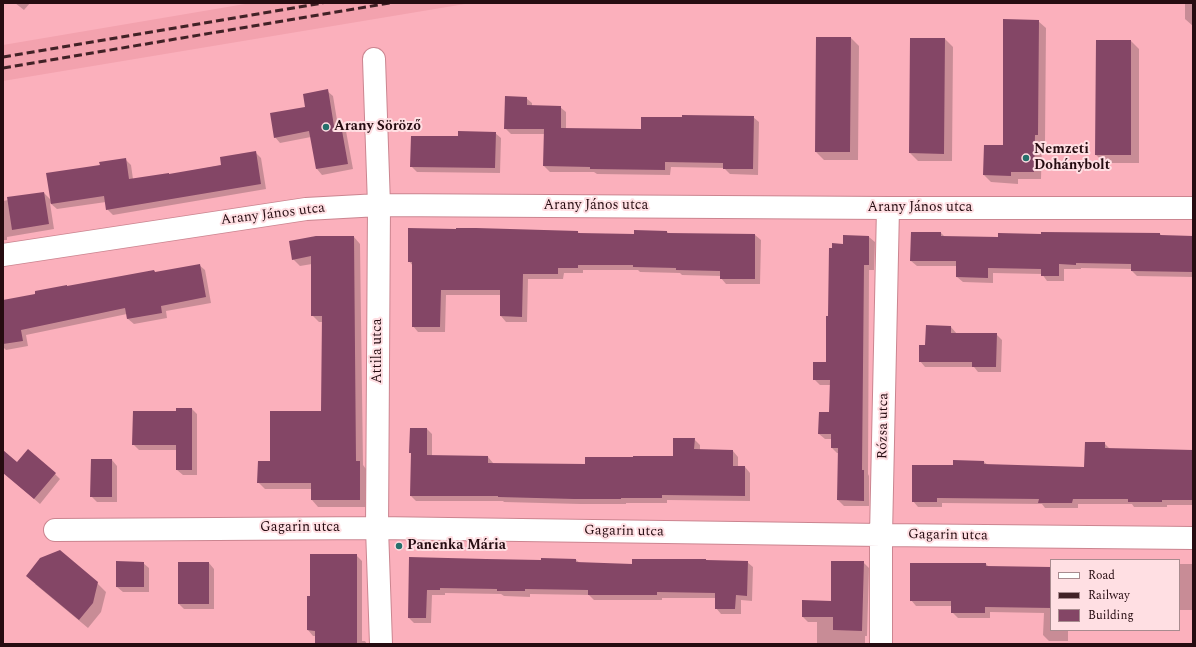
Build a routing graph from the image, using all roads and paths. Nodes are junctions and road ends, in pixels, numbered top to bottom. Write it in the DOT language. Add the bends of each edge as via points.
graph roads {
  1 [pos="374,58"];
  2 [pos="379,205"];
  3 [pos="888,208"];
  4 [pos="1193,208"];
  5 [pos="3,255"];
  6 [pos="377,528"];
  7 [pos="55,530"];
  8 [pos="882,536"];
  9 [pos="1193,538"];
  10 [pos="381,644"];
  11 [pos="881,644"];
  1 -- 2 [label="street, Attila utca"];
  2 -- 3 [label="street, Arany János utca"];
  2 -- 5 [label="street, Arany János utca" via="306,209"];
  2 -- 6 [label="street, Attila utca"];
  3 -- 4 [label="street, Arany János utca"];
  3 -- 8 [label="street, Rózsa utca"];
  6 -- 7 [label="street, Gagarin utca"];
  6 -- 8 [label="street, Gagarin utca"];
  6 -- 10 [label="street, Attila utca"];
  8 -- 9 [label="street, Gagarin utca"];
  8 -- 11 [label="street, Rózsa utca"];
}
